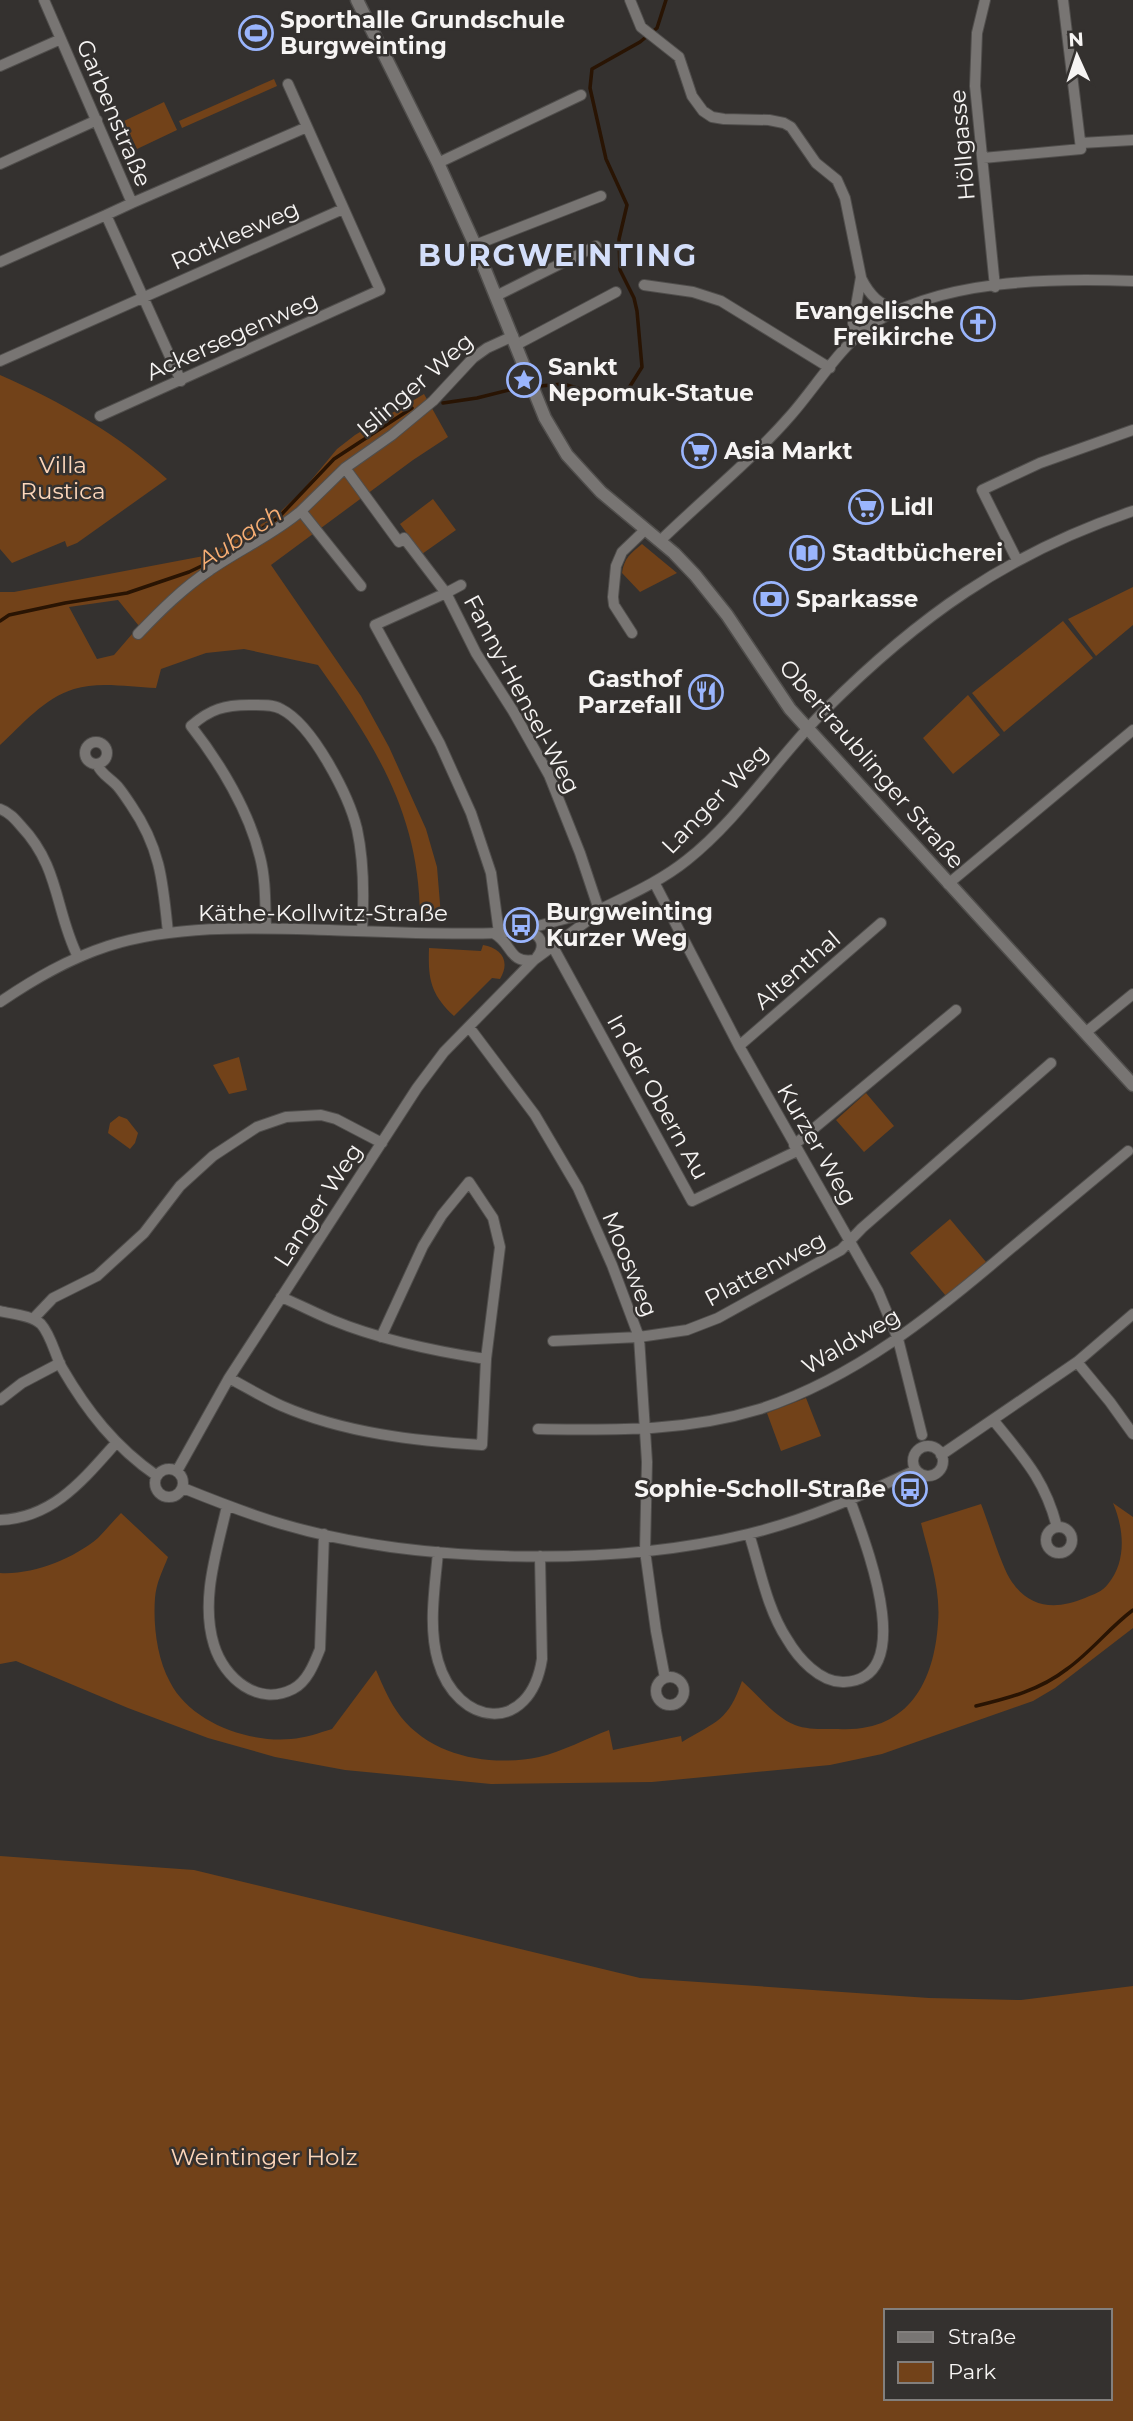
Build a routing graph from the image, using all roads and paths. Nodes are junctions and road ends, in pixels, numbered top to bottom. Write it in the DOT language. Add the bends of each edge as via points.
graph roads {
  1 [pos="44,0"];
  2 [pos="357,0"];
  3 [pos="631,0"];
  4 [pos="985,0"];
  5 [pos="1063,0"];
  6 [pos="61,39"];
  7 [pos="0,66"];
  8 [pos="288,84"];
  9 [pos="581,95"];
  10 [pos="97,120"];
  11 [pos="307,127"];
  12 [pos="1133,140"];
  13 [pos="1081,143"];
  14 [pos="983,158"];
  15 [pos="438,163"];
  16 [pos="0,164"];
  17 [pos="601,196"];
  18 [pos="132,203"];
  19 [pos="343,209"];
  20 [pos="106,215"];
  21 [pos="475,244"];
  22 [pos="596,246"];
  23 [pos="0,262"];
  24 [pos="860,277"];
  25 [pos="1133,281"];
  26 [pos="644,285"];
  27 [pos="995,286"];
  28 [pos="616,292"];
  29 [pos="143,296"];
  30 [pos="496,296"];
  31 [pos="898,311"];
  32 [pos="856,337"];
  33 [pos="514,340"];
  34 [pos="0,361"];
  35 [pos="830,368"];
  36 [pos="181,381"];
  37 [pos="100,416"];
  38 [pos="1133,430"];
  39 [pos="345,468"];
  40 [pos="301,511"];
  41 [pos="1133,511"];
  42 [pos="646,529"];
  43 [pos="660,541"];
  44 [pos="1017,560"];
  45 [pos="461,585"];
  46 [pos="361,586"];
  47 [pos="446,593"];
  48 [pos="632,633"];
  49 [pos="138,635"];
  50 [pos="808,728"];
  51 [pos="1133,730"];
  52 [pos="97,764"];
  53 [pos="0,808"];
  54 [pos="654,882"];
  55 [pos="948,884"];
  56 [pos="599,909"];
  57 [pos="881,923"];
  58 [pos="265,928"];
  59 [pos="525,930"];
  60 [pos="362,931"];
  61 [pos="168,933"];
  62 [pos="496,933"];
  63 [pos="510,947"];
  64 [pos="553,947"];
  65 [pos="78,957"];
  66 [pos="515,958"];
  67 [pos="536,959"];
  68 [pos="517,978"];
  69 [pos="1133,994"];
  70 [pos="0,1002"];
  71 [pos="956,1010"];
  72 [pos="469,1027"];
  73 [pos="1085,1033"];
  74 [pos="738,1046"];
  75 [pos="1051,1063"];
  76 [pos="1133,1085"];
  77 [pos="382,1143"];
  78 [pos="796,1148"];
  79 [pos="1128,1152"];
  80 [pos="850,1240"];
  81 [pos="281,1297"];
  82 [pos="0,1311"];
  83 [pos="1133,1314"];
  84 [pos="33,1319"];
  85 [pos="381,1337"];
  86 [pos="639,1338"];
  87 [pos="898,1339"];
  88 [pos="553,1341"];
  89 [pos="486,1359"];
  90 [pos="1077,1362"];
  91 [pos="60,1363"];
  92 [pos="229,1378"];
  93 [pos="0,1400"];
  94 [pos="994,1421"];
  95 [pos="538,1429"];
  96 [pos="646,1430"];
  97 [pos="1133,1434"];
  98 [pos="922,1435"];
  99 [pos="116,1443"];
  100 [pos="941,1455"];
  101 [pos="916,1470"];
  102 [pos="177,1471"];
  103 [pos="157,1476"];
  104 [pos="183,1488"];
  105 [pos="850,1500"];
  106 [pos="227,1506"];
  107 [pos="0,1520"];
  108 [pos="1057,1527"];
  109 [pos="324,1534"];
  110 [pos="749,1534"];
  111 [pos="645,1551"];
  112 [pos="438,1552"];
  113 [pos="540,1556"];
  114 [pos="665,1678"];
  1 -- 6 [label="street, Garbenstraße"];
  2 -- 15 [label="street, Obertraublinger Straße"];
  3 -- 24 [label="street" via="641,27 679,57 692,96 703,111 724,119 784,123 816,163 837,180 845,198"];
  4 -- 14 [label="street, Höllgasse" via="975,70"];
  5 -- 13 [label="street"];
  6 -- 7 [label="street"];
  6 -- 10 [label="street, Garbenstraße"];
  8 -- 11 [label="street"];
  9 -- 15 [label="street"];
  10 -- 16 [label="street"];
  10 -- 18 [label="street, Garbenstraße"];
  11 -- 18 [label="street"];
  11 -- 19 [label="street"];
  12 -- 13 [label="street"];
  13 -- 14 [label="street" via="1081,149"];
  14 -- 27 [label="street, Höllgasse"];
  15 -- 21 [label="street, Obertraublinger Straße"];
  17 -- 21 [label="street"];
  18 -- 20 [label="street, Garbenstraße"];
  19 -- 29 [label="street, Rotkleeweg"];
  19 -- 36 [label="street, Ackersegenweg" via="380,290"];
  20 -- 23 [label="street, Garbenstraße"];
  20 -- 29 [label="street"];
  21 -- 30 [label="street, Obertraublinger Straße"];
  22 -- 30 [label="street"];
  24 -- 31 [label="street" via="877,302"];
  24 -- 32 [label="street" via="853,323"];
  25 -- 27 [label="street"];
  26 -- 35 [label="street" via="722,301"];
  27 -- 31 [label="street" via="929,299"];
  28 -- 33 [label="street, Islinger Weg"];
  29 -- 34 [label="street, Rotkleeweg"];
  29 -- 36 [label="street"];
  30 -- 33 [label="street, Obertraublinger Straße"];
  31 -- 32 [label="street"];
  32 -- 35 [label="street"];
  33 -- 39 [label="street, Islinger Weg" via="486,348 433,401"];
  33 -- 42 [label="street, Obertraublinger Straße" via="545,418 567,455 601,492"];
  35 -- 43 [label="street" via="755,453"];
  36 -- 37 [label="street, Ackersegenweg"];
  38 -- 44 [label="street" via="1040,463 982,490"];
  39 -- 40 [label="street, Islinger Weg"];
  39 -- 47 [label="street" via="399,542 404,538"];
  40 -- 46 [label="street"];
  40 -- 49 [label="street, Islinger Weg" via="210,569"];
  41 -- 44 [label="street, Langer Weg" via="1060,538"];
  42 -- 43 [label="street, Obertraublinger Straße"];
  42 -- 48 [label="street" via="622,552 615,577 614,605"];
  43 -- 50 [label="street, Obertraublinger Straße" via="695,575 776,691"];
  44 -- 50 [label="street, Langer Weg" via="910,631"];
  45 -- 47 [label="street, Fanny-Hensel-Weg"];
  47 -- 56 [label="street, Fanny-Hensel-Weg" via="549,775"];
  47 -- 62 [label="street" via="375,625 440,744 471,813 491,873"];
  50 -- 54 [label="street, Langer Weg" via="701,847"];
  50 -- 55 [label="street, Obertraublinger Straße"];
  51 -- 55 [label="street"];
  52 -- 61 [label="street" via="132,806 157,853"];
  53 -- 65 [label="street" via="28,832 43,856"];
  54 -- 56 [label="street, Langer Weg"];
  54 -- 74 [label="street, Kurzer Weg"];
  55 -- 73 [label="street, Obertraublinger Straße"];
  56 -- 59 [label="street, Käthe-Kollwitz-Straße"];
  56 -- 64 [label="street, Langer Weg"];
  57 -- 74 [label="street, Altenthal"];
  58 -- 60 [label="street, Käthe-Kollwitz-Straße"];
  58 -- 60 [label="street" via="256,844 222,769 191,726 219,706 280,708 292,716 329,765 357,832"];
  58 -- 61 [label="street, Käthe-Kollwitz-Straße"];
  59 -- 62 [label="street, Käthe-Kollwitz-Straße"];
  59 -- 63 [label="street" via="513,936"];
  59 -- 67 [label="street" via="535,932 541,941"];
  60 -- 62 [label="street, Käthe-Kollwitz-Straße"];
  61 -- 65 [label="street, Käthe-Kollwitz-Straße"];
  62 -- 63 [label="street"];
  63 -- 66 [label="street"];
  64 -- 67 [label="street, Langer Weg"];
  64 -- 78 [label="street, In der Obern Au" via="692,1201"];
  65 -- 70 [label="street, Käthe-Kollwitz-Straße"];
  66 -- 67 [label="street" via="523,962"];
  66 -- 68 [label="street"];
  67 -- 68 [label="street, Langer Weg"];
  68 -- 72 [label="street, Langer Weg"];
  69 -- 73 [label="street"];
  71 -- 78 [label="street, In der Obern Au"];
  72 -- 77 [label="street, Langer Weg" via="444,1052"];
  72 -- 86 [label="street, Moosweg" via="535,1115 578,1188"];
  73 -- 76 [label="street, Obertraublinger Straße"];
  74 -- 78 [label="street, Kurzer Weg"];
  75 -- 80 [label="street, Plattenweg"];
  77 -- 81 [label="street, Langer Weg"];
  77 -- 84 [label="street" via="321,1115 286,1117 257,1127 189,1178 144,1233 97,1276 53,1298"];
  78 -- 80 [label="street, Kurzer Weg"];
  79 -- 87 [label="street, Waldweg"];
  80 -- 86 [label="street, Plattenweg" via="841,1250 718,1318 687,1330"];
  80 -- 87 [label="street, Kurzer Weg"];
  81 -- 85 [label="street"];
  81 -- 92 [label="street, Langer Weg"];
  82 -- 84 [label="street"];
  83 -- 90 [label="street"];
  84 -- 91 [label="street" via="44,1328"];
  85 -- 89 [label="street"];
  85 -- 89 [label="street" via="423,1246 469,1182 493,1218 500,1247"];
  86 -- 88 [label="street, Plattenweg"];
  86 -- 96 [label="street, Moosweg"];
  87 -- 96 [label="street, Waldweg" via="836,1375 759,1409"];
  87 -- 98 [label="street, Kurzer Weg"];
  89 -- 92 [label="street" via="482,1445 403,1437 336,1423 281,1406"];
  90 -- 94 [label="street"];
  90 -- 97 [label="street"];
  91 -- 93 [label="street"];
  91 -- 99 [label="street" via="92,1416"];
  92 -- 102 [label="street, Langer Weg"];
  94 -- 100 [label="street"];
  94 -- 108 [label="street" via="1034,1470"];
  95 -- 96 [label="street, Waldweg"];
  96 -- 111 [label="street, Moosweg"];
  99 -- 103 [label="street"];
  99 -- 107 [label="street" via="61,1500 35,1514"];
  100 -- 101 [label="street" via="942,1467 936,1474 923,1475"];
  100 -- 101 [label="street" via="930,1447 921,1449 914,1456"];
  101 -- 105 [label="street"];
  102 -- 103 [label="street" via="168,1469"];
  102 -- 104 [label="street"];
  103 -- 104 [label="street" via="156,1488 164,1497 177,1495"];
  104 -- 106 [label="street"];
  105 -- 110 [label="street"];
  105 -- 110 [label="street" via="883,1609 880,1653 868,1674 857,1680 836,1682 821,1675 786,1639"];
  106 -- 109 [label="street"];
  106 -- 109 [label="street" via="212,1574 210,1624 225,1669 249,1690 268,1695 293,1689 313,1666 320,1650"];
  109 -- 112 [label="street"];
  110 -- 111 [label="street"];
  111 -- 113 [label="street"];
  111 -- 114 [label="street, Moosweg"];
  112 -- 113 [label="street"];
  112 -- 113 [label="street" via="433,1638 438,1661 446,1682 461,1700 493,1715 521,1704 540,1676"];
}
